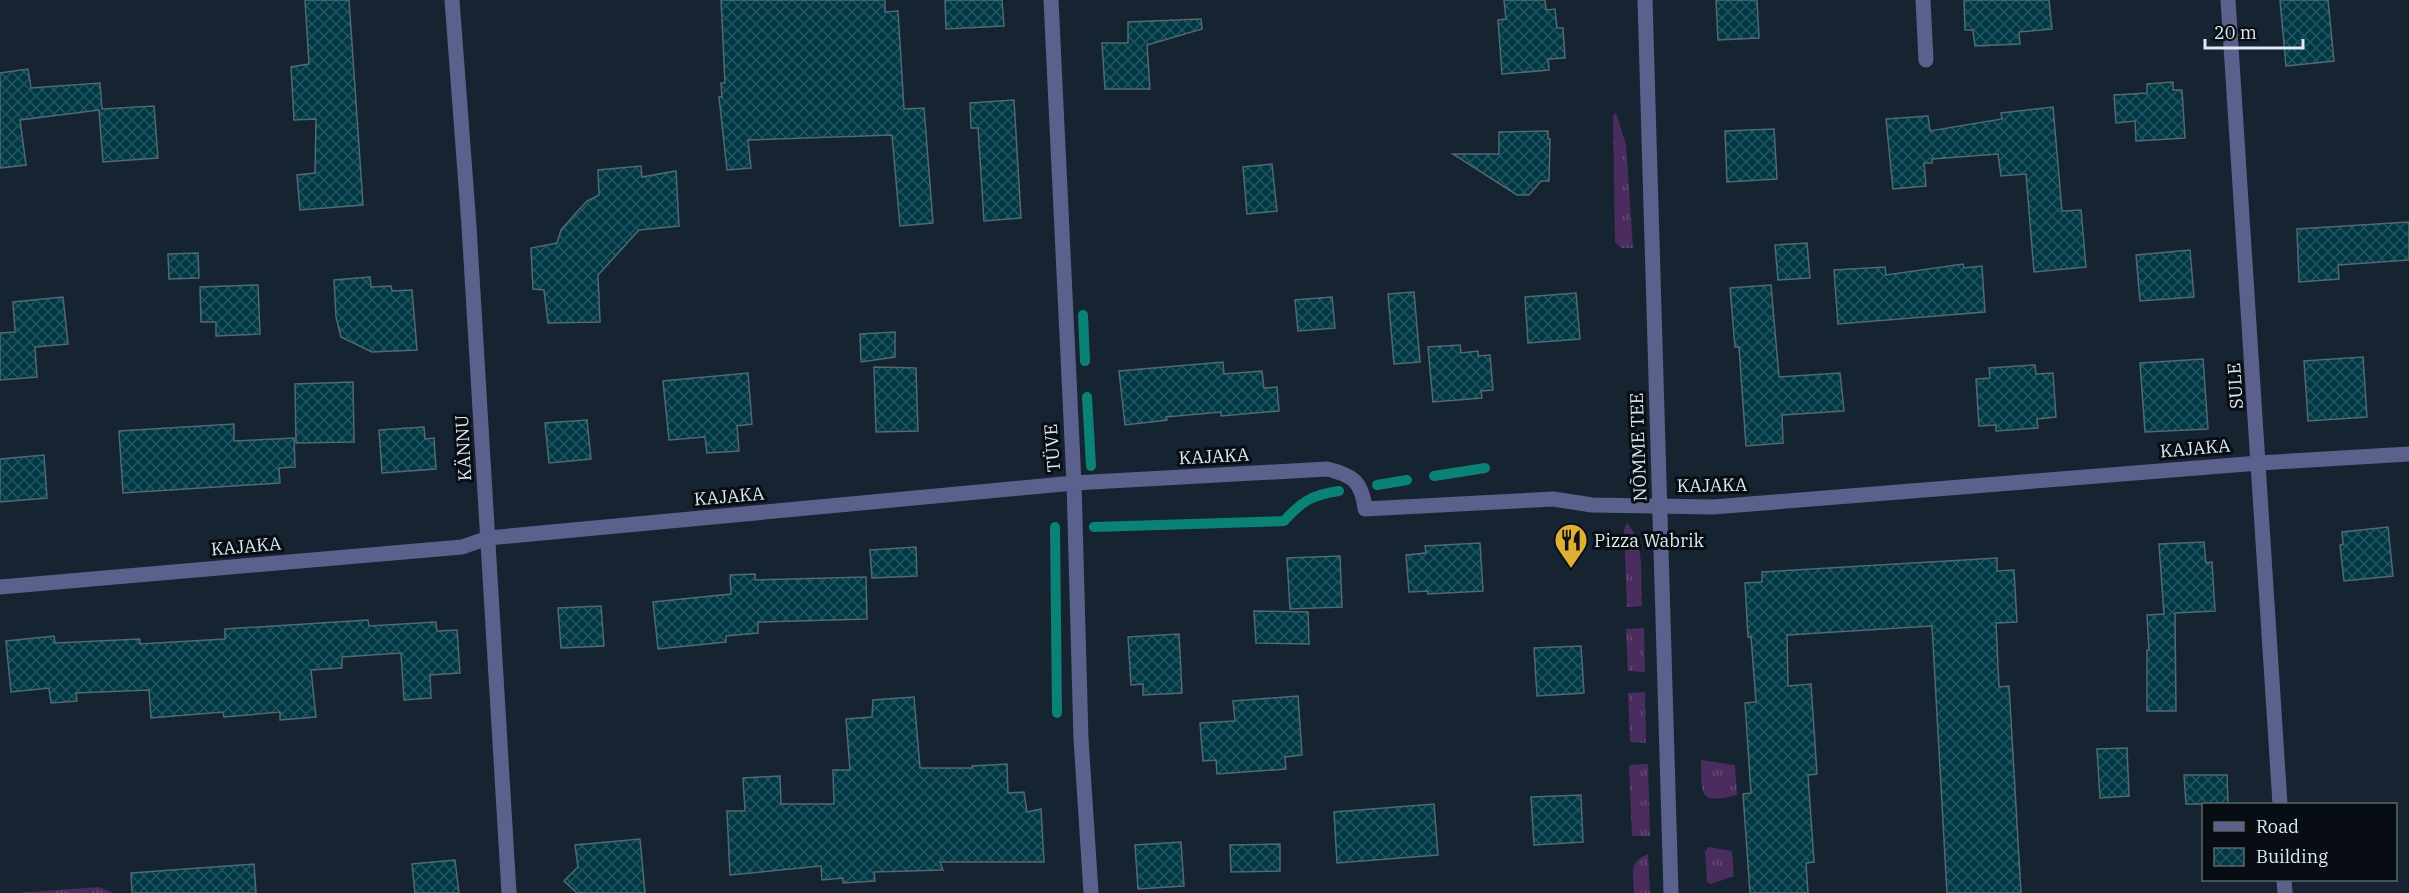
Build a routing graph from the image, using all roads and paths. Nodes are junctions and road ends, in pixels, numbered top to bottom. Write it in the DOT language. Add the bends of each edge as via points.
graph roads {
  1 [pos="452,0"];
  2 [pos="1051,0"];
  3 [pos="1645,0"];
  4 [pos="1923,0"];
  5 [pos="2228,0"];
  6 [pos="1926,60"];
  7 [pos="2409,454"];
  8 [pos="2259,463"];
  9 [pos="1074,483"];
  10 [pos="1660,505"];
  11 [pos="488,538"];
  12 [pos="0,587"];
  13 [pos="2280,803"];
  14 [pos="508,893"];
  15 [pos="1091,893"];
  16 [pos="1671,893"];
  1 -- 11 [label="street, KÄNNU"];
  2 -- 9 [label="street, TÜVE"];
  3 -- 10 [label="street, NÕMME TEE"];
  4 -- 6 [label="street"];
  5 -- 8 [label="street, SULE"];
  7 -- 8 [label="street, KAJAKA"];
  8 -- 10 [label="street, KAJAKA" via="1725,506"];
  8 -- 13 [label="street, SULE"];
  9 -- 10 [label="street, KAJAKA" via="1327,469 1344,473 1356,482 1365,509 1553,499 1592,505"];
  9 -- 11 [label="street, KAJAKA"];
  9 -- 15 [label="street, TÜVE" via="1081,739"];
  10 -- 16 [label="street, NÕMME TEE"];
  11 -- 12 [label="street, KAJAKA" via="462,547"];
  11 -- 14 [label="street, KÄNNU"];
}
